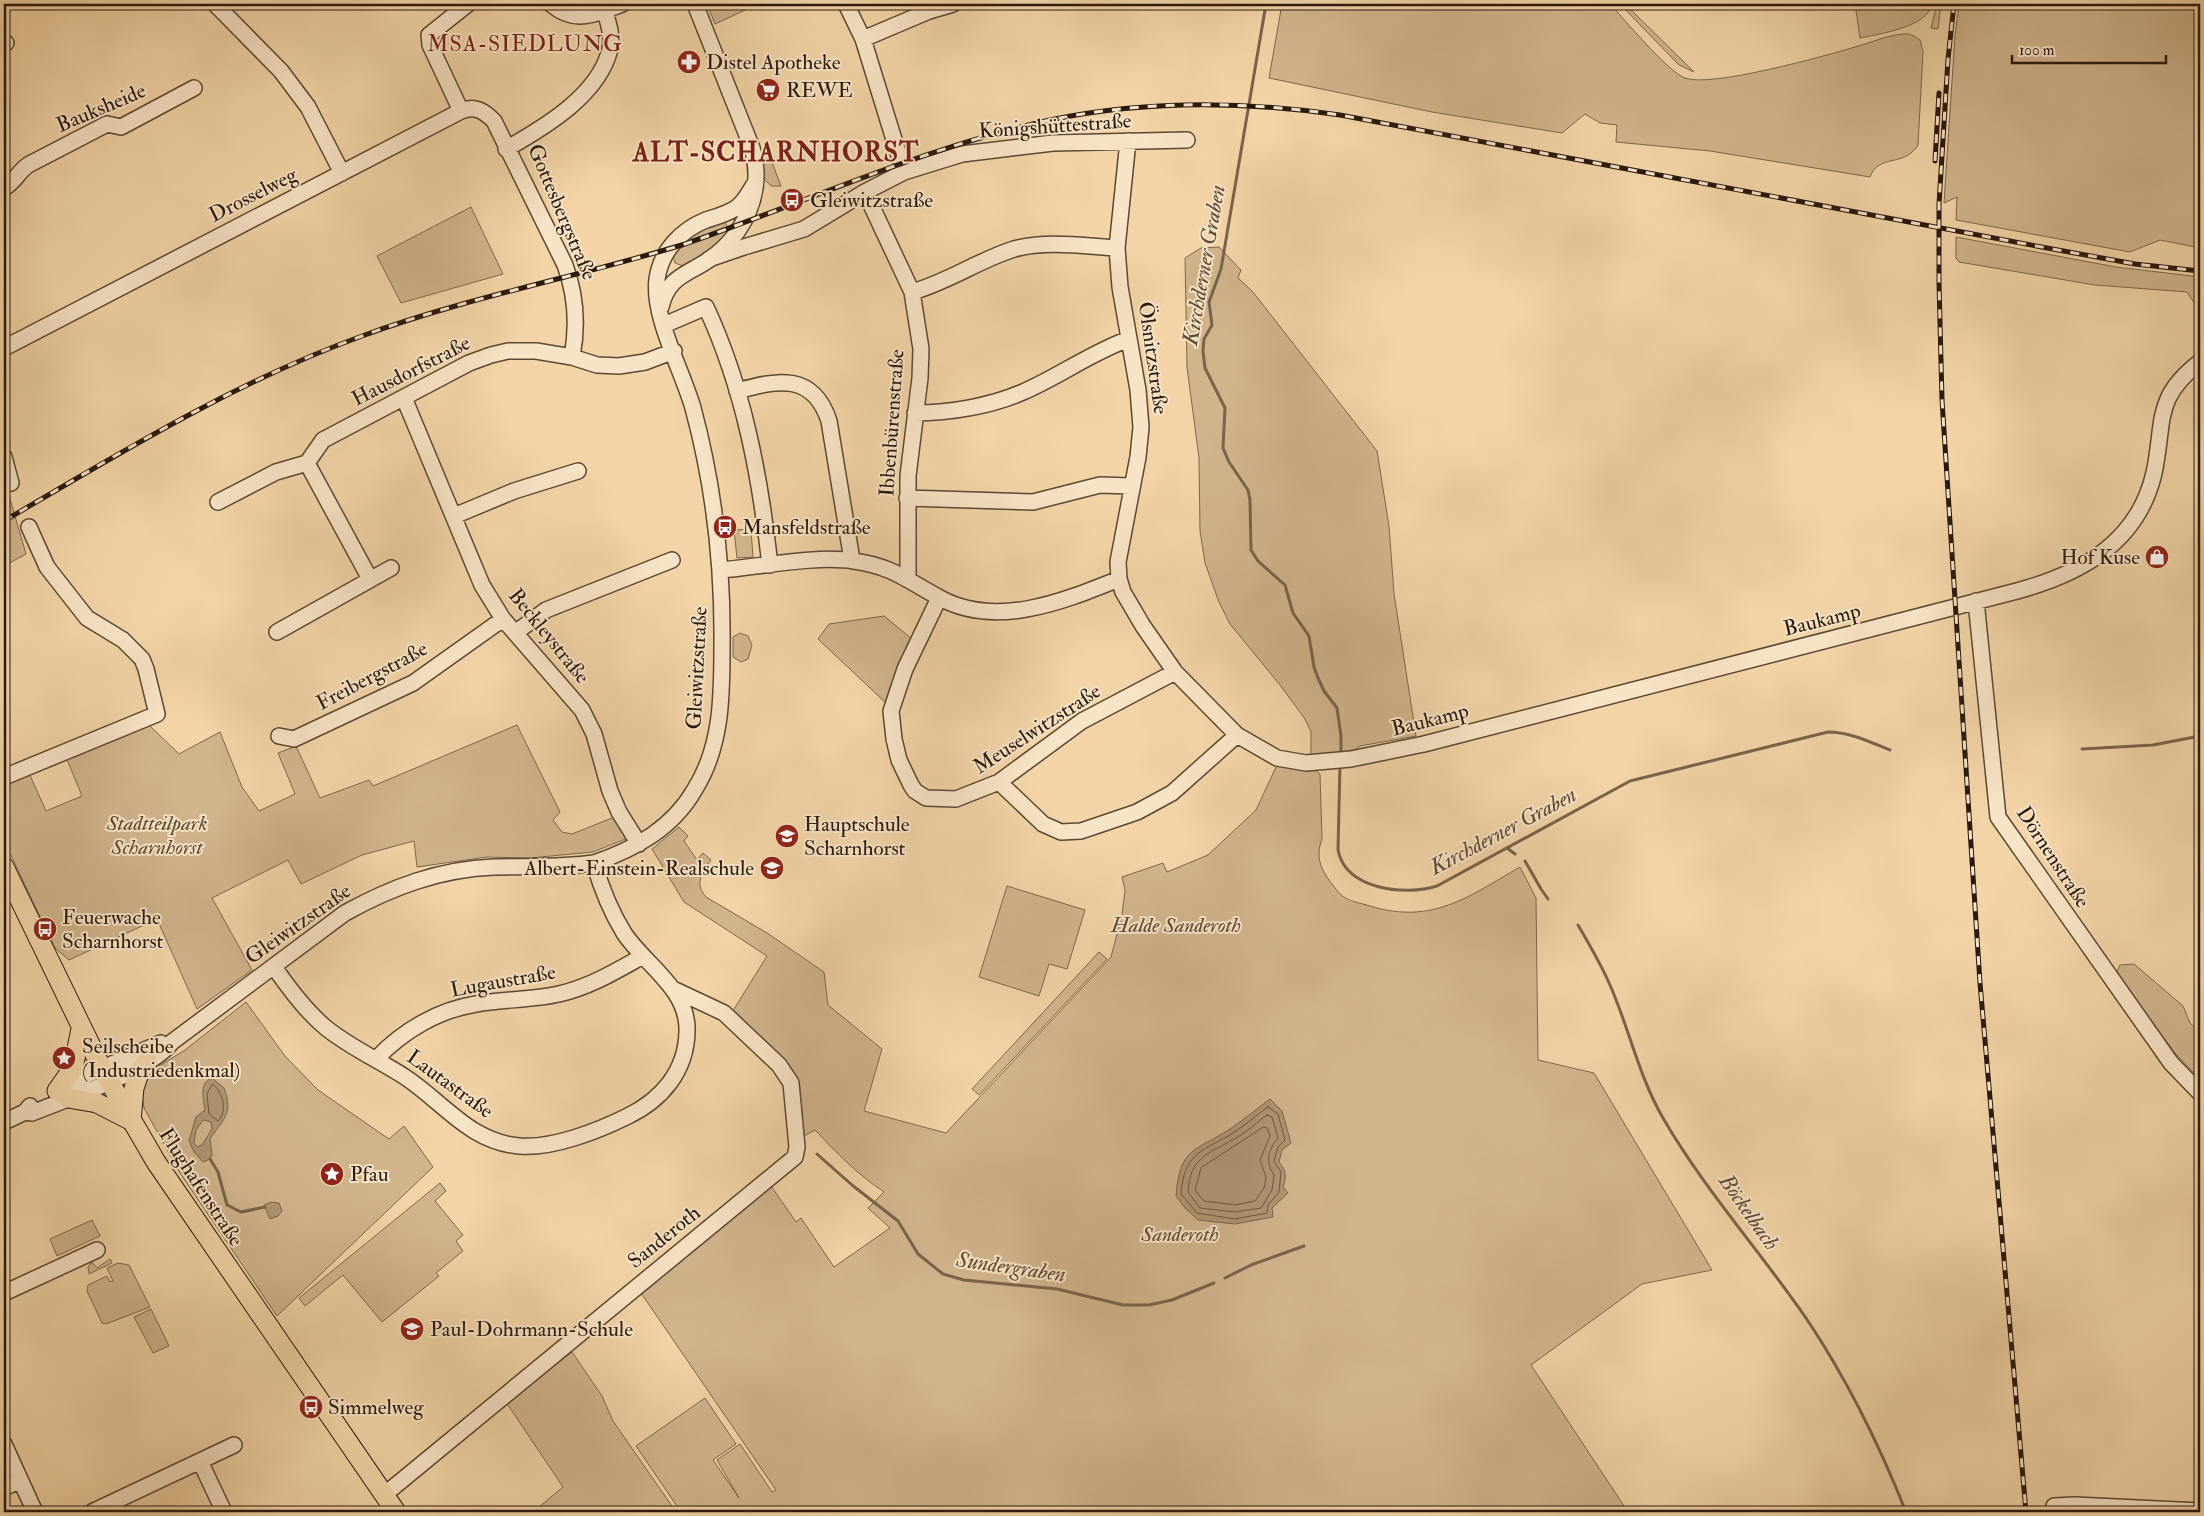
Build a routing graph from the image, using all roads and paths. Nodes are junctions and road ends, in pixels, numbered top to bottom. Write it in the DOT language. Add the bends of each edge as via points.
graph roads {
  1 [pos="215,4"];
  2 [pos="468,4"];
  3 [pos="551,4"];
  4 [pos="622,4"];
  5 [pos="695,4"];
  6 [pos="846,4"];
  7 [pos="953,4"];
  8 [pos="605,11"];
  9 [pos="863,39"];
  10 [pos="194,88"];
  11 [pos="461,111"];
  12 [pos="1187,140"];
  13 [pos="1128,141"];
  14 [pos="506,149"];
  15 [pos="904,172"];
  16 [pos="342,173"];
  17 [pos="755,183"];
  18 [pos="4,188"];
  19 [pos="865,192"];
  20 [pos="720,216"];
  21 [pos="741,227"];
  22 [pos="774,239"];
  23 [pos="1117,248"];
  24 [pos="709,259"];
  25 [pos="664,260"];
  26 [pos="686,272"];
  27 [pos="912,292"];
  28 [pos="662,318"];
  29 [pos="1129,339"];
  30 [pos="4,348"];
  31 [pos="674,351"];
  32 [pos="572,357"];
  33 [pos="2200,362"];
  34 [pos="737,391"];
  35 [pos="404,398"];
  36 [pos="915,413"];
  37 [pos="4,457"];
  38 [pos="307,463"];
  39 [pos="578,471"];
  40 [pos="11,483"];
  41 [pos="1131,486"];
  42 [pos="907,498"];
  43 [pos="218,502"];
  44 [pos="454,516"];
  45 [pos="29,527"];
  46 [pos="672,560"];
  47 [pos="852,560"];
  48 [pos="770,565"];
  49 [pos="392,568"];
  50 [pos="721,570"];
  51 [pos="908,579"];
  52 [pos="1118,579"];
  53 [pos="370,580"];
  54 [pos="939,598"];
  55 [pos="1976,601"];
  56 [pos="503,619"];
  57 [pos="277,632"];
  58 [pos="515,633"];
  59 [pos="1175,672"];
  60 [pos="1237,735"];
  61 [pos="279,736"];
  62 [pos="4,777"];
  63 [pos="999,782"];
  64 [pos="638,844"];
  65 [pos="594,863"];
  66 [pos="4,867"];
  67 [pos="643,956"];
  68 [pos="274,967"];
  69 [pos="673,989"];
  70 [pos="81,1029"];
  71 [pos="172,1042"];
  72 [pos="377,1058"];
  73 [pos="147,1061"];
  74 [pos="105,1075"];
  75 [pos="2200,1093"];
  76 [pos="62,1095"];
  77 [pos="131,1121"];
  78 [pos="4,1122"];
  79 [pos="97,1250"];
  80 [pos="4,1293"];
  81 [pos="4,1444"];
  82 [pos="234,1445"];
  83 [pos="200,1461"];
  84 [pos="20,1480"];
  85 [pos="4,1488"];
  86 [pos="384,1496"];
  87 [pos="2054,1506"];
  88 [pos="2200,1511"];
  89 [pos="35,1512"];
  90 [pos="92,1512"];
  91 [pos="224,1512"];
  92 [pos="396,1512"];
  1 -- 16 [label="street" via="281,71 308,108"];
  2 -- 11 [label="street" via="429,35 430,45"];
  3 -- 8 [label="street" via="576,17"];
  4 -- 8 [label="street"];
  5 -- 17 [label="street" via="752,148"];
  6 -- 9 [label="street"];
  7 -- 9 [label="street"];
  8 -- 14 [label="street, Gottesbergstraße" via="610,48 596,78 568,107"];
  9 -- 15 [label="street"];
  10 -- 18 [label="street, Bauksheide" via="121,127 107,124 28,165 20,170 12,184"];
  11 -- 14 [label="street" via="474,108 487,114"];
  11 -- 16 [label="street, Drosselweg"];
  12 -- 13 [label="street, Königshüttestraße"];
  13 -- 15 [label="street, Königshüttestraße" via="1025,144 962,154"];
  13 -- 23 [label="street, Ölsnitzstraße"];
  14 -- 32 [label="street, Gottesbergstraße" via="573,286 576,324"];
  15 -- 19 [label="street, Königshüttestraße"];
  16 -- 30 [label="street, Drosselweg"];
  17 -- 20 [label="street, Gleiwitzstraße" via="744,202"];
  17 -- 21 [label="street" via="755,196"];
  19 -- 22 [label="street, Königshüttestraße" via="804,229"];
  19 -- 27 [label="street, Ibbenbürenstraße"];
  20 -- 21 [label="street"];
  20 -- 25 [label="street, Gleiwitzstraße" via="680,235"];
  21 -- 22 [label="street" via="757,237"];
  21 -- 24 [label="street"];
  22 -- 24 [label="street, Königshüttestraße"];
  23 -- 27 [label="street" via="1017,248 946,281"];
  23 -- 29 [label="street, Ölsnitzstraße"];
  24 -- 26 [label="street"];
  25 -- 26 [label="street"];
  25 -- 28 [label="street, Gleiwitzstraße" via="656,299"];
  26 -- 28 [label="street" via="669,286"];
  27 -- 36 [label="street, Ibbenbürenstraße" via="921,355"];
  28 -- 31 [label="street, Gleiwitzstraße"];
  28 -- 34 [label="street" via="706,307 726,352"];
  29 -- 36 [label="street" via="1106,347 1012,396 980,405"];
  29 -- 41 [label="street, Ölsnitzstraße" via="1141,413 1138,457"];
  31 -- 32 [label="street, Hausdorfstraße" via="645,362 619,366 597,365"];
  31 -- 50 [label="street, Gleiwitzstraße" via="705,460"];
  32 -- 35 [label="street, Hausdorfstraße" via="536,351 491,355 469,363"];
  33 -- 55 [label="street, Baukamp" via="2182,376 2169,395 2147,495 2119,537 2091,562 2072,572"];
  34 -- 47 [label="street, Ibbenbürenstraße" via="776,381 790,382 804,388 819,401 829,421"];
  34 -- 48 [label="street" via="759,481"];
  35 -- 38 [label="street, Hausdorfstraße" via="323,440"];
  35 -- 44 [label="street, Beckleystraße"];
  36 -- 42 [label="street, Ibbenbürenstraße"];
  37 -- 40 [label="street"];
  38 -- 43 [label="street" via="276,472"];
  38 -- 53 [label="street"];
  39 -- 44 [label="street" via="514,491"];
  41 -- 42 [label="street" via="1100,484 1033,502"];
  41 -- 52 [label="street, Ölsnitzstraße"];
  42 -- 51 [label="street, Ibbenbürenstraße"];
  44 -- 56 [label="street, Beckleystraße" via="482,584"];
  45 -- 62 [label="street" via="48,568 87,618 123,640 142,659 157,714"];
  46 -- 58 [label="street" via="546,610"];
  47 -- 48 [label="street"];
  47 -- 51 [label="street" via="886,568"];
  48 -- 50 [label="street"];
  49 -- 53 [label="street"];
  50 -- 64 [label="street, Gleiwitzstraße" via="722,682 719,725 713,748 704,774 687,802 666,825"];
  51 -- 54 [label="street"];
  52 -- 54 [label="street" via="1076,596 1012,611 972,609"];
  52 -- 59 [label="street" via="1133,611"];
  53 -- 57 [label="street"];
  54 -- 63 [label="street, Meuselwitzstraße" via="905,669 891,711 899,760 915,791 926,798 956,799"];
  55 -- 60 [label="street, Baukamp" via="1424,744 1351,759 1306,763 1284,760"];
  55 -- 75 [label="street, Dörnenstraße" via="1998,817 2171,1063"];
  56 -- 58 [label="street, Beckleystraße"];
  56 -- 61 [label="street, Freibergstraße" via="413,683 294,739"];
  58 -- 64 [label="street, Beckleystraße" via="582,710 594,734 610,791"];
  59 -- 60 [label="street"];
  59 -- 63 [label="street, Meuselwitzstraße" via="1082,721"];
  60 -- 63 [label="street" via="1172,794 1137,812 1081,831 1061,832 1043,824"];
  64 -- 65 [label="street, Gleiwitzstraße"];
  65 -- 67 [label="street, Lautastraße" via="620,925"];
  65 -- 68 [label="street, Gleiwitzstraße" via="485,868 415,881 371,898 345,913"];
  66 -- 70 [label="main road, Flughafenstraße"];
  67 -- 69 [label="street, Lautastraße"];
  67 -- 72 [label="street, Lugaustraße" via="572,991 476,1004 440,1014 406,1033"];
  68 -- 71 [label="street, Gleiwitzstraße"];
  68 -- 72 [label="street, Lautastraße" via="325,1028"];
  69 -- 72 [label="street, Lautastraße" via="684,1011 688,1031 683,1060 666,1089 650,1104 622,1119 555,1143 518,1146 489,1139 464,1125 412,1081"];
  69 -- 86 [label="street, Sanderoth" via="724,1013 780,1065 791,1083 797,1147 795,1157"];
  70 -- 74 [label="main road, Flughafenstraße"];
  70 -- 76 [label="main road" via="73,1068"];
  71 -- 73 [label="street, Gleiwitzstraße"];
  71 -- 74 [label="street, Gleiwitzstraße" via="164,1042"];
  73 -- 74 [label="street, Gleiwitzstraße"];
  73 -- 77 [label="main road" via="134,1088"];
  74 -- 76 [label="street, Gleiwitzstraße"];
  74 -- 77 [label="main road, Flughafenstraße"];
  76 -- 77 [label="main road" via="96,1103"];
  76 -- 78 [label="street, Gleiwitzstraße" via="32,1113 25,1112"];
  77 -- 86 [label="main road, Flughafenstraße" via="172,1187"];
  79 -- 80 [label="street"];
  81 -- 84 [label="street"];
  82 -- 83 [label="street"];
  83 -- 90 [label="street"];
  83 -- 91 [label="street"];
  84 -- 85 [label="street"];
  84 -- 89 [label="street"];
  86 -- 92 [label="main road, Flughafenstraße"];
  87 -- 88 [label="street"];
}
